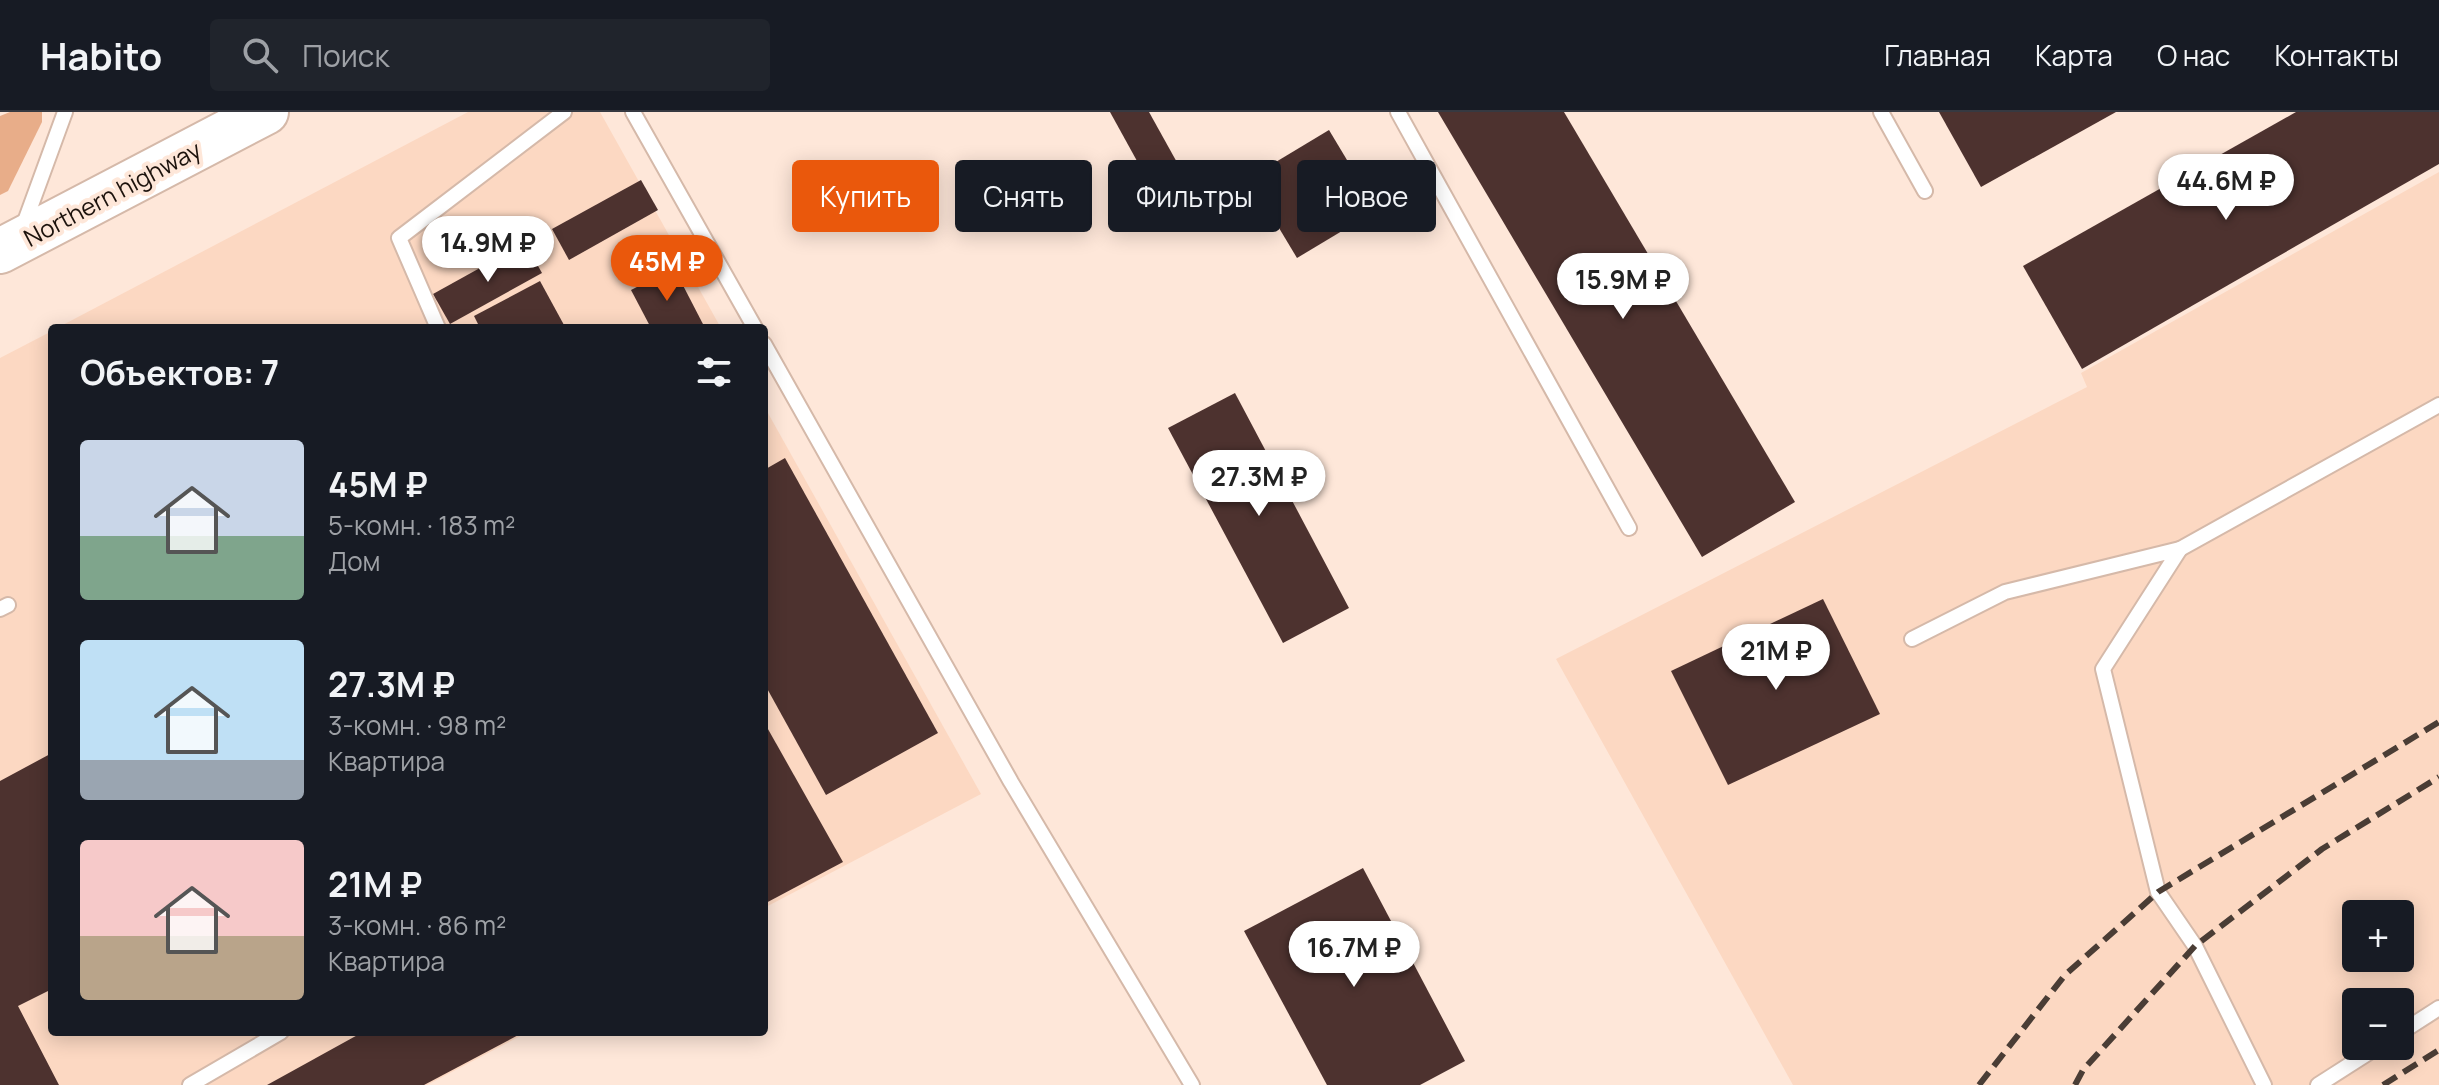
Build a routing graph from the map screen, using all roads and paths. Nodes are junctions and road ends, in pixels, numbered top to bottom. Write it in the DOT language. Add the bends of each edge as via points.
graph roads {
  1 [pos="65,112"];
  2 [pos="266,112"];
  3 [pos="564,112"];
  4 [pos="633,112"];
  5 [pos="1398,112"];
  6 [pos="1881,112"];
  7 [pos="1925,191"];
  8 [pos="8,247"];
  9 [pos="436,324"];
  10 [pos="753,324"];
  11 [pos="768,351"];
  12 [pos="2439,405"];
  13 [pos="1629,528"];
  14 [pos="2180,549"];
  15 [pos="1912,639"];
  16 [pos="2439,1008"];
  17 [pos="2414,1024"];
  18 [pos="274,1036"];
  19 [pos="2357,1060"];
  20 [pos="190,1085"];
  21 [pos="1192,1085"];
  22 [pos="2264,1085"];
  23 [pos="2318,1085"];
  1 -- 8 [label="lane"];
  2 -- 8 [label="main road, Northern highway"];
  3 -- 9 [label="lane" via="399,238"];
  4 -- 10 [label="lane"];
  5 -- 13 [label="lane"];
  6 -- 7 [label="lane"];
  11 -- 21 [label="lane" via="1011,782"];
  12 -- 14 [label="lane"];
  14 -- 15 [label="lane" via="2005,592"];
  14 -- 22 [label="lane" via="2103,669 2158,892 2195,946"];
  16 -- 17 [label="lane"];
  18 -- 20 [label="lane"];
  19 -- 23 [label="lane"];
}
